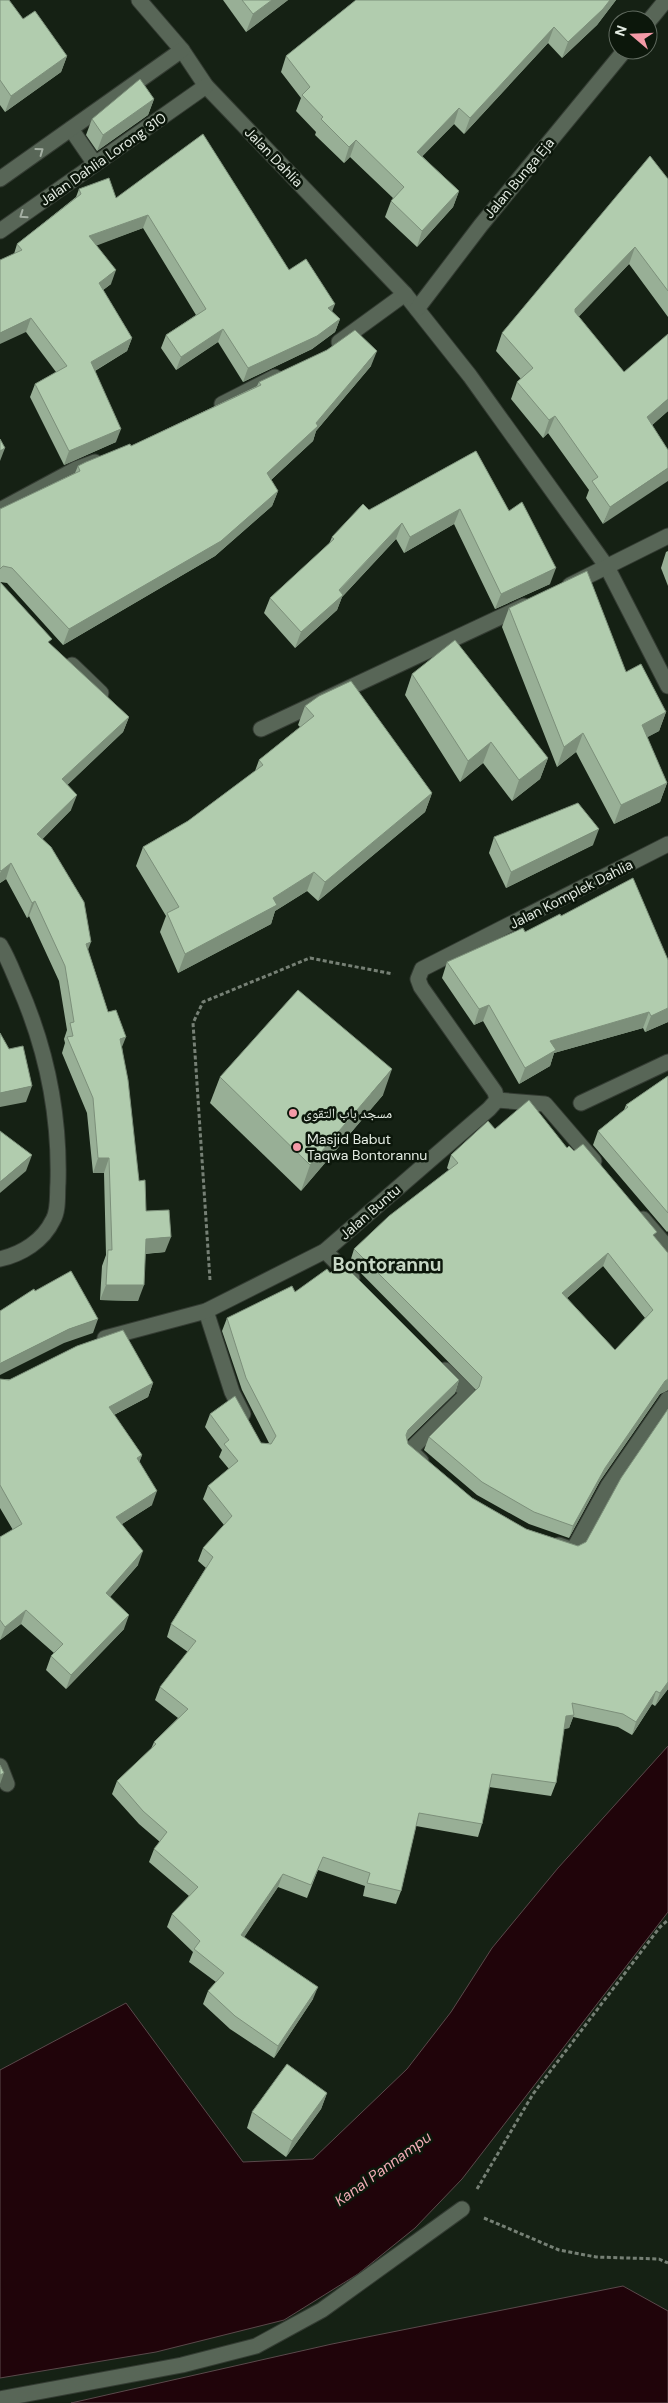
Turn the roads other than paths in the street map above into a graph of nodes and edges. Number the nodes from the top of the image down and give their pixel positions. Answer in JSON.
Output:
{"nodes":[{"id":1,"x":139,"y":0,"type":"edge"},
{"id":2,"x":666,"y":0,"type":"edge"},
{"id":3,"x":658,"y":10,"type":"edge"},
{"id":4,"x":182,"y":50,"type":"junction"},
{"id":5,"x":617,"y":60,"type":"edge"},
{"id":6,"x":206,"y":86,"type":"junction"},
{"id":7,"x":71,"y":129,"type":"junction"},
{"id":8,"x":95,"y":164,"type":"junction"},
{"id":9,"x":0,"y":179,"type":"edge"},
{"id":10,"x":0,"y":231,"type":"edge"},
{"id":11,"x":404,"y":294,"type":"junction"},
{"id":12,"x":416,"y":309,"type":"junction"},
{"id":13,"x":325,"y":351,"type":"edge"},
{"id":14,"x":291,"y":369,"type":"edge"},
{"id":15,"x":206,"y":413,"type":"edge"},
{"id":16,"x":110,"y":455,"type":"edge"},
{"id":17,"x":0,"y":510,"type":"edge"},
{"id":18,"x":668,"y":536,"type":"edge"},
{"id":19,"x":607,"y":568,"type":"junction"},
{"id":20,"x":554,"y":592,"type":"edge"},
{"id":21,"x":537,"y":600,"type":"edge"},
{"id":22,"x":62,"y":656,"type":"edge"},
{"id":23,"x":668,"y":686,"type":"edge"},
{"id":24,"x":101,"y":693,"type":"edge"},
{"id":25,"x":261,"y":729,"type":"dead end"},
{"id":26,"x":668,"y":844,"type":"edge"},
{"id":27,"x":0,"y":945,"type":"edge"},
{"id":28,"x":668,"y":1062,"type":"edge"},
{"id":29,"x":497,"y":1100,"type":"junction"},
{"id":30,"x":581,"y":1103,"type":"dead end"},
{"id":31,"x":603,"y":1172,"type":"edge"},
{"id":32,"x":636,"y":1210,"type":"edge"},
{"id":33,"x":668,"y":1248,"type":"edge"},
{"id":34,"x":325,"y":1251,"type":"junction"},
{"id":35,"x":0,"y":1259,"type":"edge"},
{"id":36,"x":366,"y":1292,"type":"edge"},
{"id":37,"x":206,"y":1311,"type":"junction"},
{"id":38,"x":90,"y":1344,"type":"edge"},
{"id":39,"x":434,"y":1359,"type":"edge"},
{"id":40,"x":668,"y":1399,"type":"edge"},
{"id":41,"x":248,"y":1424,"type":"edge"},
{"id":42,"x":431,"y":1471,"type":"edge"},
{"id":43,"x":549,"y":1542,"type":"edge"},
{"id":44,"x":0,"y":1766,"type":"edge"},
{"id":45,"x":7,"y":1784,"type":"dead end"},
{"id":46,"x":462,"y":2209,"type":"road end"},
{"id":47,"x":0,"y":2399,"type":"edge"}],
"edges":[{"from":1,"to":4,"type":"street","name":"Jalan Dahlia"},
{"from":2,"to":3,"type":"street"},
{"from":4,"to":6,"type":"street","name":"Jalan Dahlia"},
{"from":4,"to":7,"type":"street"},
{"from":5,"to":12,"type":"street","name":"Jalan Bunga Eja"},
{"from":6,"to":8,"type":"street","name":"Jalan Dahlia Lorong 310"},
{"from":6,"to":11,"type":"street","name":"Jalan Dahlia"},
{"from":7,"to":8,"type":"street"},
{"from":9,"to":7,"type":"street","one_way":true},
{"from":8,"to":10,"type":"street","name":"Jalan Dahlia Lorong 310","one_way":true},
{"from":11,"to":12,"type":"street","name":"Jalan Dahlia"},
{"from":11,"to":13,"type":"street"},
{"from":12,"to":19,"type":"street","name":"Jalan Dahlia"},
{"from":14,"to":15,"type":"street"},
{"from":16,"to":17,"type":"street"},
{"from":18,"to":19,"type":"street"},
{"from":19,"to":20,"type":"street"},
{"from":19,"to":23,"type":"street","name":"Jalan Dahlia"},
{"from":21,"to":25,"type":"street"},
{"from":22,"to":24,"type":"street"},
{"from":26,"to":29,"type":"street","name":"Jalan Komplek Dahlia"},
{"from":27,"to":35,"type":"street"},
{"from":28,"to":30,"type":"street"},
{"from":29,"to":31,"type":"street"},
{"from":29,"to":34,"type":"street","name":"Jalan Buntu"},
{"from":32,"to":33,"type":"street"},
{"from":34,"to":36,"type":"street"},
{"from":34,"to":37,"type":"street","name":"Jalan Buntu"},
{"from":37,"to":38,"type":"street","name":"Jalan Buntu"},
{"from":37,"to":41,"type":"street"},
{"from":39,"to":42,"type":"street"},
{"from":40,"to":43,"type":"street"},
{"from":44,"to":45,"type":"street"},
{"from":46,"to":47,"type":"street"}]}
